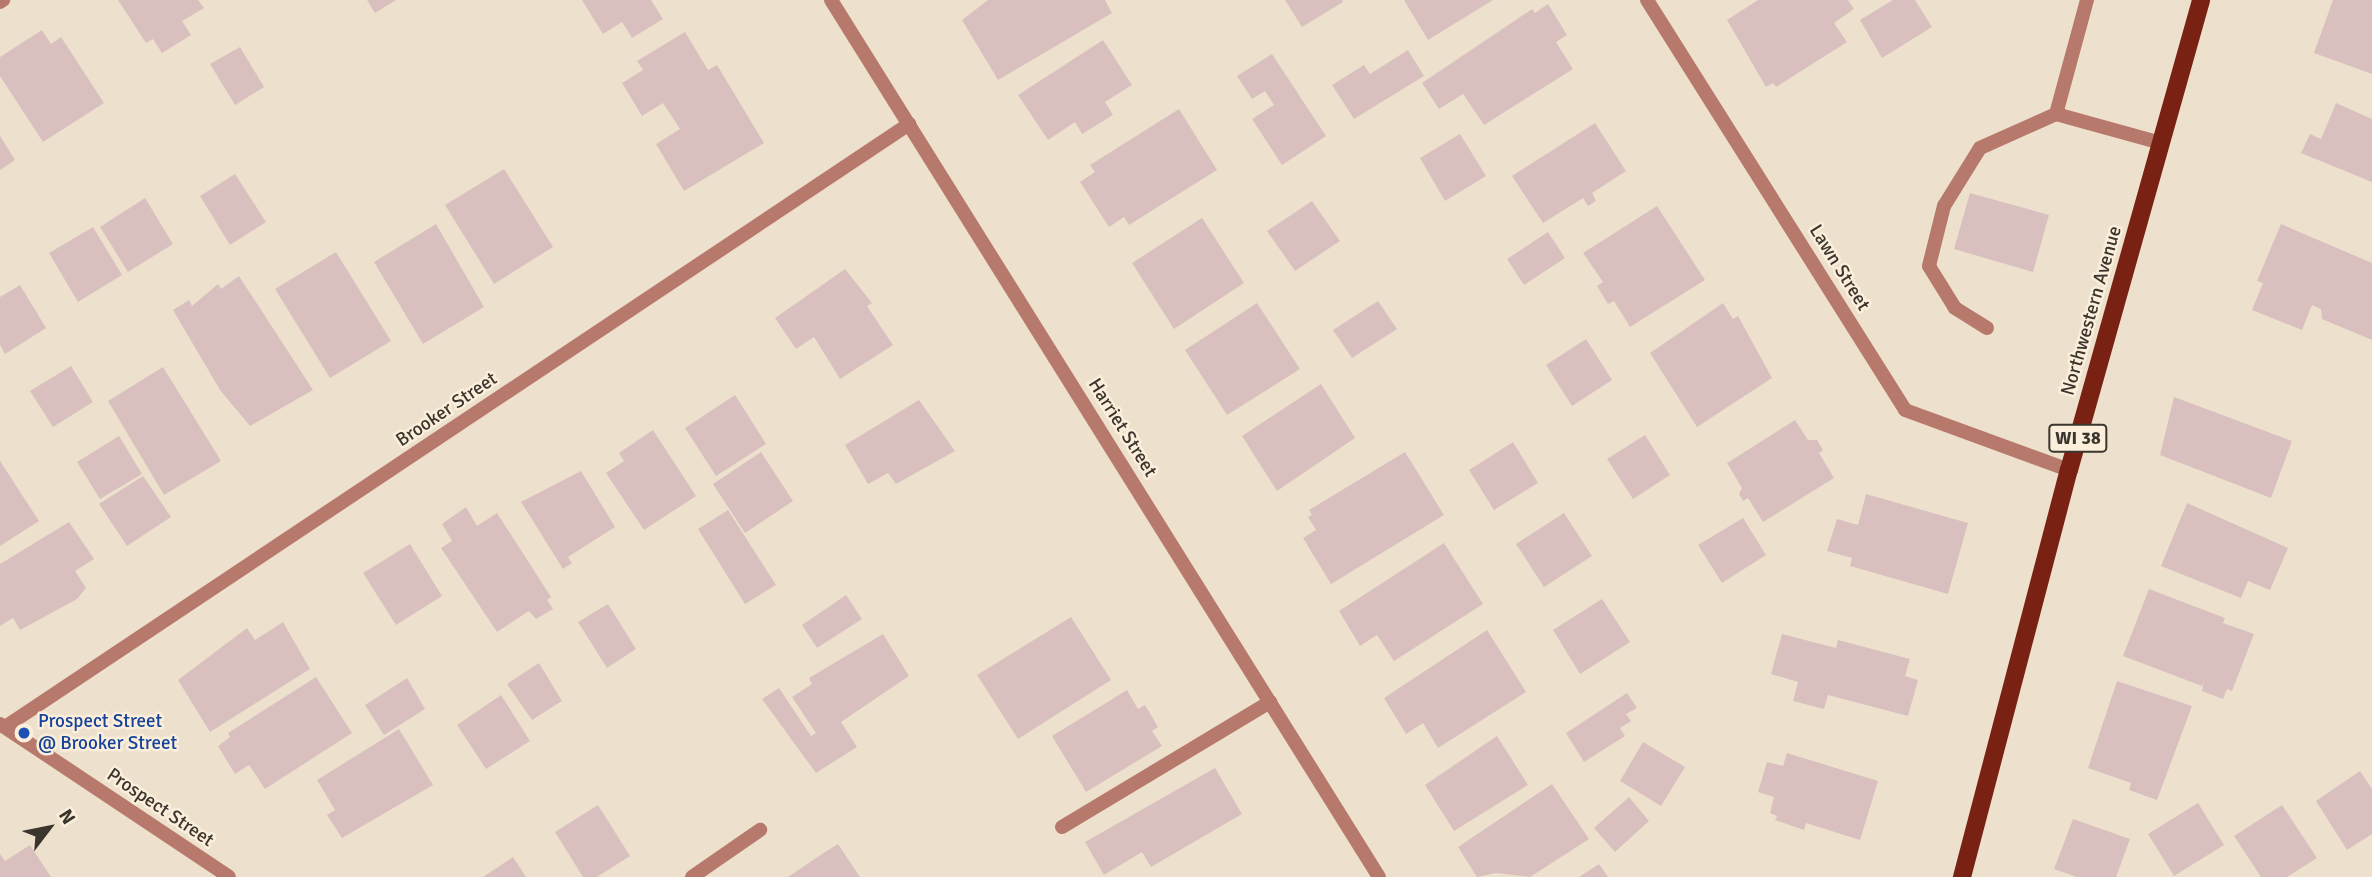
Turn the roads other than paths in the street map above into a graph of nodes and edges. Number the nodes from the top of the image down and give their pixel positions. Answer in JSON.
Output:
{"nodes":[{"id":1,"x":831,"y":0,"type":"edge"},
{"id":2,"x":1647,"y":0,"type":"edge"},
{"id":3,"x":2087,"y":0,"type":"edge"},
{"id":4,"x":2201,"y":0,"type":"edge"},
{"id":5,"x":2056,"y":114,"type":"junction"},
{"id":6,"x":909,"y":124,"type":"junction"},
{"id":7,"x":2161,"y":143,"type":"junction"},
{"id":8,"x":1987,"y":328,"type":"dead end"},
{"id":9,"x":2069,"y":470,"type":"junction"},
{"id":10,"x":1270,"y":702,"type":"junction"},
{"id":11,"x":3,"y":726,"type":"edge"},
{"id":12,"x":1062,"y":827,"type":"dead end"},
{"id":13,"x":760,"y":830,"type":"dead end"},
{"id":14,"x":229,"y":877,"type":"edge"},
{"id":15,"x":692,"y":877,"type":"edge"},
{"id":16,"x":1379,"y":877,"type":"edge"},
{"id":17,"x":1962,"y":877,"type":"edge"}],
"edges":[{"from":1,"to":6,"type":"street","name":"Harriet Street"},
{"from":2,"to":9,"type":"street","name":"Lawn Street"},
{"from":3,"to":5,"type":"street"},
{"from":4,"to":7,"type":"main road","name":"Northwestern Avenue","number":"WI 38"},
{"from":5,"to":7,"type":"street"},
{"from":5,"to":8,"type":"street"},
{"from":6,"to":10,"type":"street","name":"Harriet Street"},
{"from":6,"to":11,"type":"street","name":"Brooker Street"},
{"from":7,"to":9,"type":"main road","name":"Northwestern Avenue","number":"WI 38"},
{"from":9,"to":17,"type":"main road","name":"Northwestern Avenue","number":"WI 38"},
{"from":10,"to":12,"type":"street"},
{"from":10,"to":16,"type":"street","name":"Harriet Street"},
{"from":11,"to":14,"type":"street","name":"Prospect Street"},
{"from":13,"to":15,"type":"street"}]}
